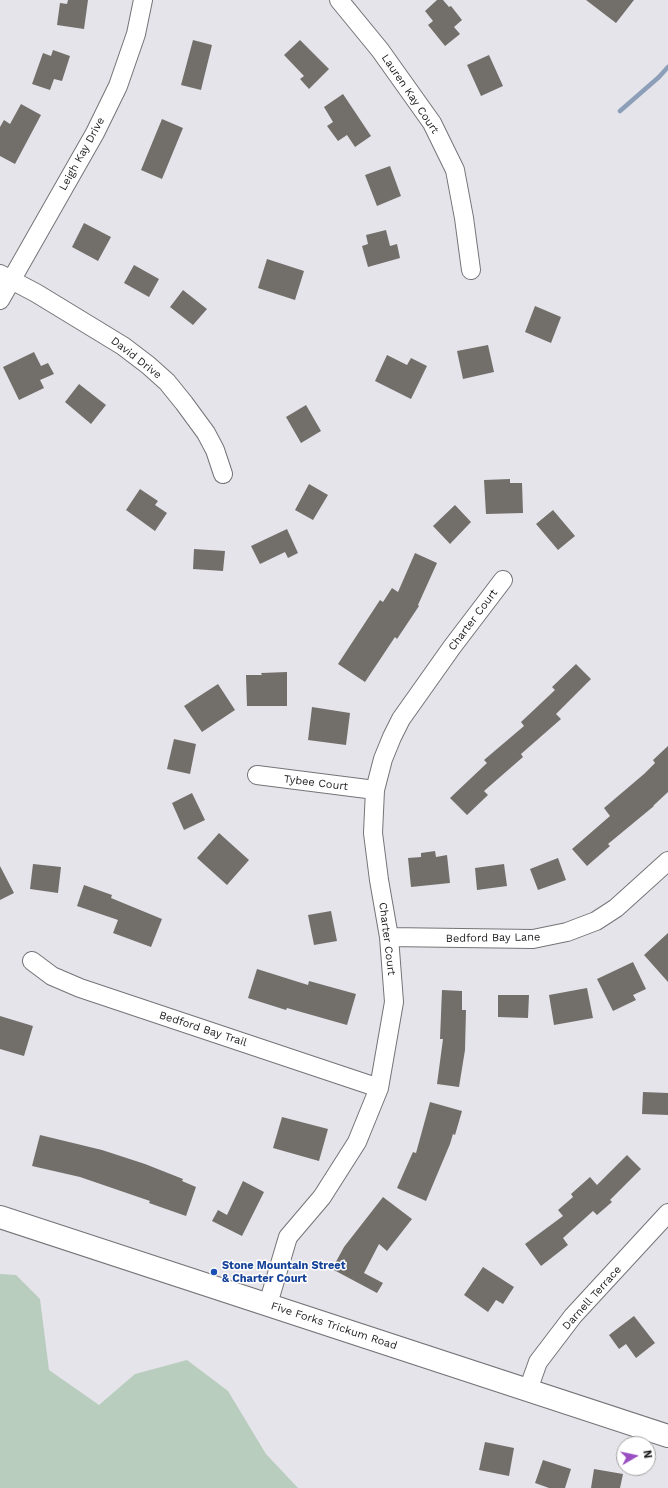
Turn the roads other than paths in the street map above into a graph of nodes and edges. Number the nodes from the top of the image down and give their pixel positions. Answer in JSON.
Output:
{"nodes":[{"id":1,"x":143,"y":0,"type":"edge"},
{"id":2,"x":339,"y":0,"type":"edge"},
{"id":3,"x":471,"y":270,"type":"dead end"},
{"id":4,"x":5,"y":277,"type":"edge"},
{"id":5,"x":0,"y":300,"type":"edge"},
{"id":6,"x":223,"y":474,"type":"dead end"},
{"id":7,"x":503,"y":580,"type":"dead end"},
{"id":8,"x":257,"y":775,"type":"dead end"},
{"id":9,"x":375,"y":790,"type":"junction"},
{"id":10,"x":668,"y":861,"type":"edge"},
{"id":11,"x":389,"y":937,"type":"junction"},
{"id":12,"x":32,"y":961,"type":"dead end"},
{"id":13,"x":379,"y":1088,"type":"junction"},
{"id":14,"x":668,"y":1214,"type":"edge"},
{"id":15,"x":0,"y":1217,"type":"edge"},
{"id":16,"x":268,"y":1304,"type":"junction"},
{"id":17,"x":528,"y":1390,"type":"junction"},
{"id":18,"x":668,"y":1436,"type":"edge"}],
"edges":[{"from":1,"to":4,"type":"street","name":"Leigh Kay Drive"},
{"from":2,"to":3,"type":"street","name":"Lauren Kay Court"},
{"from":4,"to":5,"type":"street","name":"Leigh Kay Drive"},
{"from":4,"to":6,"type":"street","name":"David Drive"},
{"from":7,"to":9,"type":"street","name":"Charter Court"},
{"from":8,"to":9,"type":"street","name":"Tybee Court"},
{"from":9,"to":11,"type":"street","name":"Charter Court"},
{"from":10,"to":11,"type":"street","name":"Bedford Bay Lane"},
{"from":11,"to":13,"type":"street","name":"Charter Court"},
{"from":12,"to":13,"type":"street","name":"Bedford Bay Trail"},
{"from":13,"to":16,"type":"street","name":"Charter Court"},
{"from":14,"to":17,"type":"street","name":"Darnell Terrace"},
{"from":15,"to":16,"type":"main road","name":"Five Forks Trickum Road"},
{"from":16,"to":17,"type":"main road","name":"Five Forks Trickum Road"},
{"from":17,"to":18,"type":"main road","name":"Five Forks Trickum Road"}]}
